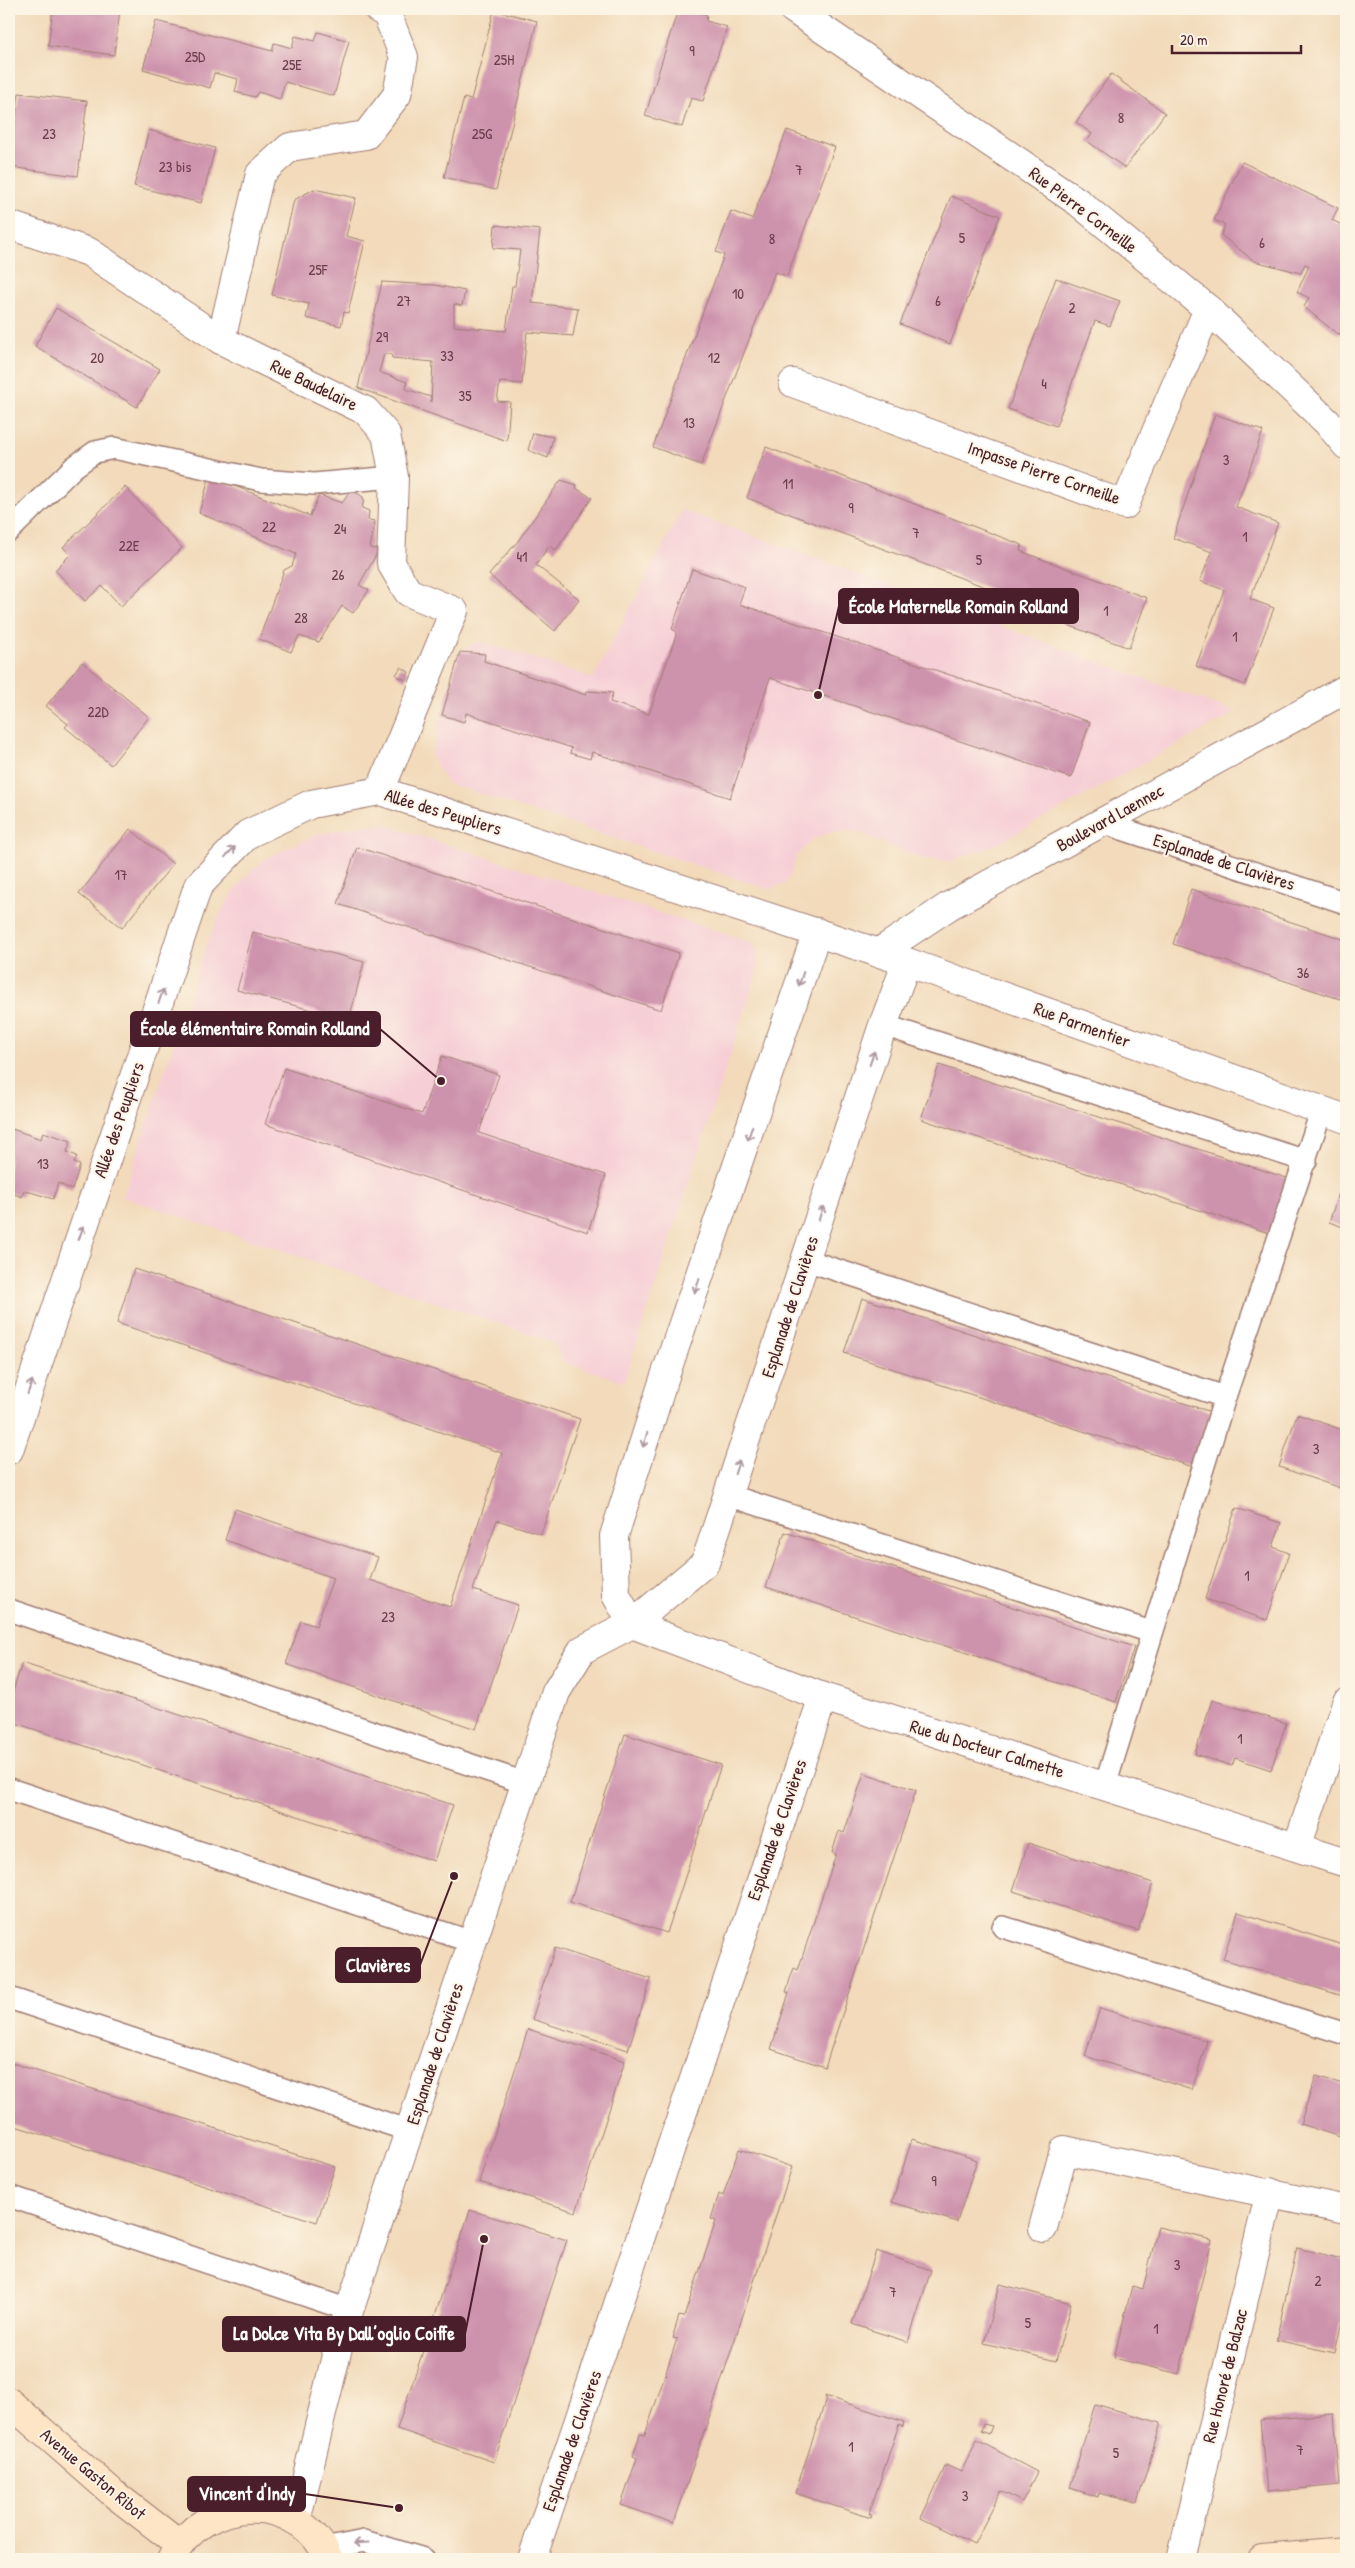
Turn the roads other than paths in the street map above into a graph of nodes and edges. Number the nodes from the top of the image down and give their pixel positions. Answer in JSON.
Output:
{"nodes":[{"id":1,"x":378,"y":9,"type":"edge"},
{"id":2,"x":792,"y":9,"type":"edge"},
{"id":3,"x":9,"y":225,"type":"edge"},
{"id":4,"x":1208,"y":309,"type":"junction"},
{"id":5,"x":221,"y":340,"type":"junction"},
{"id":6,"x":793,"y":383,"type":"dead end"},
{"id":7,"x":1346,"y":445,"type":"edge"},
{"id":8,"x":394,"y":477,"type":"junction"},
{"id":9,"x":9,"y":531,"type":"edge"},
{"id":10,"x":1346,"y":689,"type":"edge"},
{"id":11,"x":380,"y":790,"type":"junction"},
{"id":12,"x":1102,"y":822,"type":"junction"},
{"id":13,"x":1346,"y":903,"type":"edge"},
{"id":14,"x":817,"y":932,"type":"junction"},
{"id":15,"x":878,"y":953,"type":"junction"},
{"id":16,"x":908,"y":962,"type":"junction"},
{"id":17,"x":883,"y":1026,"type":"junction"},
{"id":18,"x":1334,"y":1116,"type":"edge"},
{"id":19,"x":1306,"y":1161,"type":"junction"},
{"id":20,"x":806,"y":1260,"type":"junction"},
{"id":21,"x":1225,"y":1396,"type":"junction"},
{"id":22,"x":9,"y":1450,"type":"edge"},
{"id":23,"x":728,"y":1495,"type":"junction"},
{"id":24,"x":9,"y":1610,"type":"edge"},
{"id":25,"x":632,"y":1624,"type":"junction"},
{"id":26,"x":1152,"y":1632,"type":"junction"},
{"id":27,"x":823,"y":1697,"type":"junction"},
{"id":28,"x":1346,"y":1703,"type":"edge"},
{"id":29,"x":525,"y":1783,"type":"junction"},
{"id":30,"x":1105,"y":1786,"type":"junction"},
{"id":31,"x":9,"y":1789,"type":"edge"},
{"id":32,"x":1297,"y":1847,"type":"junction"},
{"id":33,"x":1346,"y":1864,"type":"edge"},
{"id":34,"x":1004,"y":1927,"type":"dead end"},
{"id":35,"x":472,"y":1942,"type":"junction"},
{"id":36,"x":9,"y":1998,"type":"edge"},
{"id":37,"x":1346,"y":2034,"type":"edge"},
{"id":38,"x":410,"y":2131,"type":"junction"},
{"id":39,"x":1270,"y":2192,"type":"junction"},
{"id":40,"x":9,"y":2196,"type":"edge"},
{"id":41,"x":1346,"y":2210,"type":"edge"},
{"id":42,"x":1043,"y":2228,"type":"dead end"},
{"id":43,"x":349,"y":2310,"type":"junction"},
{"id":44,"x":9,"y":2402,"type":"edge"},
{"id":45,"x":296,"y":2521,"type":"junction"},
{"id":46,"x":175,"y":2552,"type":"edge"},
{"id":47,"x":1346,"y":2552,"type":"edge"},
{"id":48,"x":326,"y":2554,"type":"edge"},
{"id":49,"x":424,"y":2559,"type":"edge"},
{"id":50,"x":532,"y":2559,"type":"edge"},
{"id":51,"x":1181,"y":2559,"type":"edge"},
{"id":52,"x":1262,"y":2559,"type":"edge"}],
"edges":[{"from":1,"to":5,"type":"street"},
{"from":2,"to":4,"type":"street","name":"Rue Pierre Corneille"},
{"from":3,"to":5,"type":"street","name":"Rue Baudelaire"},
{"from":4,"to":6,"type":"street","name":"Impasse Pierre Corneille"},
{"from":4,"to":7,"type":"street","name":"Rue Pierre Corneille"},
{"from":5,"to":8,"type":"street","name":"Rue Baudelaire"},
{"from":8,"to":9,"type":"lane"},
{"from":8,"to":11,"type":"street","name":"Rue Baudelaire"},
{"from":10,"to":12,"type":"street","name":"Boulevard Laennec"},
{"from":11,"to":14,"type":"street","name":"Allée des Peupliers"},
{"from":22,"to":11,"type":"street","name":"Allée des Peupliers","one_way":true},
{"from":12,"to":13,"type":"lane","name":"Esplanade de Clavières"},
{"from":12,"to":15,"type":"street","name":"Boulevard Laennec"},
{"from":14,"to":15,"type":"street","name":"Rue Parmentier"},
{"from":14,"to":25,"type":"street","one_way":true},
{"from":15,"to":16,"type":"street","name":"Rue Parmentier"},
{"from":16,"to":17,"type":"street","name":"Esplanade de Clavières"},
{"from":16,"to":18,"type":"street","name":"Rue Parmentier"},
{"from":17,"to":19,"type":"lane"},
{"from":20,"to":17,"type":"street","name":"Esplanade de Clavières","one_way":true},
{"from":18,"to":19,"type":"lane"},
{"from":19,"to":21,"type":"lane"},
{"from":20,"to":21,"type":"lane"},
{"from":23,"to":20,"type":"street","name":"Esplanade de Clavières","one_way":true},
{"from":21,"to":26,"type":"lane"},
{"from":23,"to":25,"type":"street","name":"Esplanade de Clavières"},
{"from":23,"to":26,"type":"lane"},
{"from":24,"to":29,"type":"lane"},
{"from":25,"to":27,"type":"street","name":"Rue du Docteur Calmette"},
{"from":25,"to":29,"type":"street","name":"Esplanade de Clavières"},
{"from":26,"to":30,"type":"lane"},
{"from":27,"to":30,"type":"street","name":"Rue du Docteur Calmette"},
{"from":27,"to":50,"type":"street","name":"Esplanade de Clavières"},
{"from":28,"to":32,"type":"street"},
{"from":29,"to":35,"type":"street","name":"Esplanade de Clavières"},
{"from":30,"to":32,"type":"street","name":"Rue du Docteur Calmette"},
{"from":31,"to":35,"type":"lane"},
{"from":32,"to":33,"type":"street","name":"Rue du Docteur Calmette"},
{"from":34,"to":37,"type":"lane"},
{"from":35,"to":38,"type":"street","name":"Esplanade de Clavières"},
{"from":36,"to":38,"type":"lane"},
{"from":38,"to":43,"type":"street","name":"Esplanade de Clavières"},
{"from":39,"to":41,"type":"street"},
{"from":39,"to":42,"type":"street"},
{"from":39,"to":51,"type":"street","name":"Rue Honoré de Balzac"},
{"from":40,"to":43,"type":"lane"},
{"from":43,"to":45,"type":"street","name":"Esplanade de Clavières"},
{"from":44,"to":46,"type":"street","name":"Avenue Gaston Ribot"},
{"from":45,"to":46,"type":"street"},
{"from":45,"to":48,"type":"street"},
{"from":47,"to":52,"type":"street"},
{"from":49,"to":48,"type":"lane","one_way":true}]}
